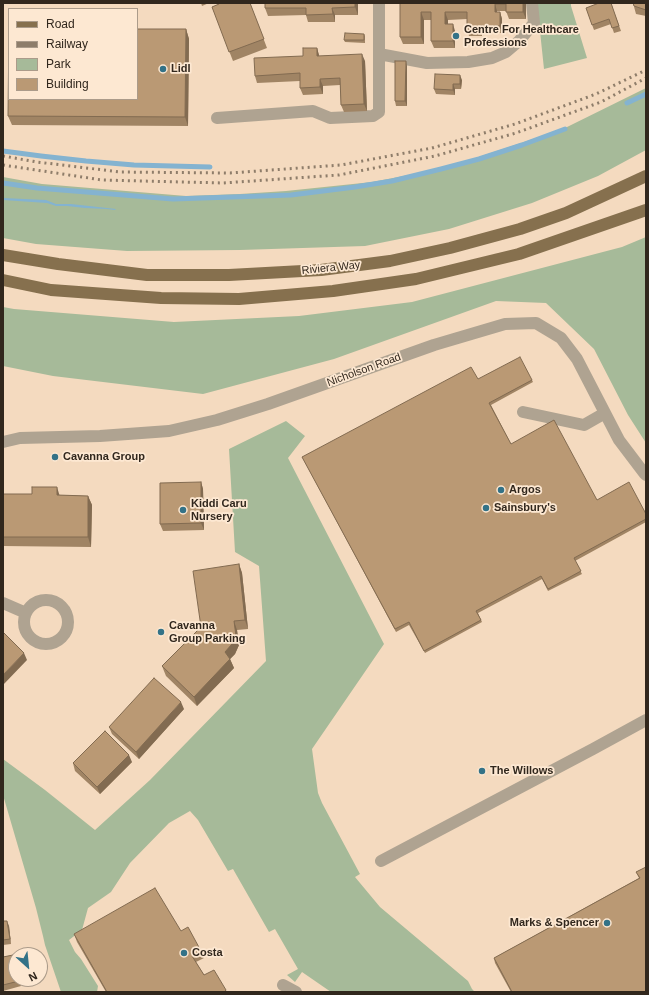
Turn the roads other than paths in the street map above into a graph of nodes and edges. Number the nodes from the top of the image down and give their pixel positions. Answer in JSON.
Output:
{"nodes":[{"id":1,"x":379,"y":3,"type":"edge"},
{"id":2,"x":532,"y":3,"type":"edge"},
{"id":3,"x":379,"y":54,"type":"junction"},
{"id":4,"x":217,"y":118,"type":"dead end"},
{"id":5,"x":646,"y":176,"type":"edge"},
{"id":6,"x":646,"y":210,"type":"edge"},
{"id":7,"x":3,"y":254,"type":"edge"},
{"id":8,"x":3,"y":280,"type":"edge"},
{"id":9,"x":523,"y":412,"type":"dead end"},
{"id":10,"x":605,"y":414,"type":"junction"},
{"id":11,"x":3,"y":442,"type":"edge"},
{"id":12,"x":646,"y":475,"type":"edge"},
{"id":13,"x":3,"y":603,"type":"edge"},
{"id":14,"x":26,"y":613,"type":"dead end"},
{"id":15,"x":646,"y":720,"type":"edge"},
{"id":16,"x":381,"y":861,"type":"dead end"},
{"id":17,"x":283,"y":985,"type":"dead end"},
{"id":18,"x":296,"y":992,"type":"edge"}],
"edges":[{"from":1,"to":3,"type":"lane"},
{"from":2,"to":3,"type":"lane"},
{"from":3,"to":4,"type":"lane"},
{"from":5,"to":7,"type":"main road","name":"Riviera Way"},
{"from":6,"to":8,"type":"main road","name":"Riviera Way"},
{"from":9,"to":10,"type":"lane"},
{"from":10,"to":11,"type":"lane","name":"Nicholson Road"},
{"from":10,"to":12,"type":"lane","name":"Nicholson Road"},
{"from":13,"to":14,"type":"lane"},
{"from":15,"to":16,"type":"lane"},
{"from":17,"to":18,"type":"lane"}]}
